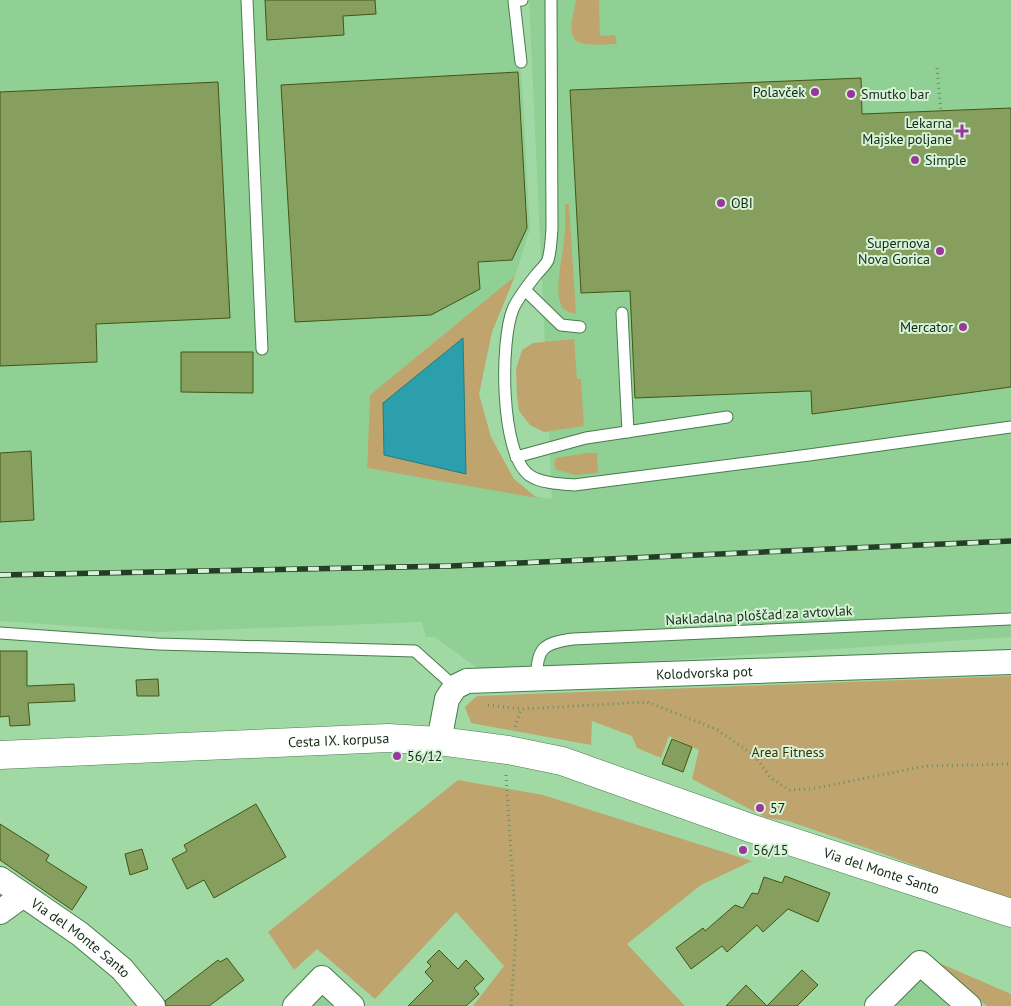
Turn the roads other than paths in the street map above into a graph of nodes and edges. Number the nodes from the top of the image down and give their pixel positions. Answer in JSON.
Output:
{"nodes":[{"id":1,"x":247,"y":0,"type":"edge"},
{"id":2,"x":522,"y":0,"type":"edge"},
{"id":3,"x":551,"y":0,"type":"edge"},
{"id":4,"x":521,"y":62,"type":"dead end"},
{"id":5,"x":525,"y":290,"type":"junction"},
{"id":6,"x":622,"y":313,"type":"dead end"},
{"id":7,"x":580,"y":327,"type":"dead end"},
{"id":8,"x":262,"y":350,"type":"dead end"},
{"id":9,"x":727,"y":417,"type":"dead end"},
{"id":10,"x":1011,"y":427,"type":"edge"},
{"id":11,"x":628,"y":432,"type":"junction"},
{"id":12,"x":516,"y":457,"type":"junction"},
{"id":13,"x":1010,"y":618,"type":"dead end"},
{"id":14,"x":0,"y":633,"type":"edge"},
{"id":15,"x":1011,"y":662,"type":"edge"},
{"id":16,"x":537,"y":678,"type":"junction"},
{"id":17,"x":455,"y":687,"type":"junction"},
{"id":18,"x":439,"y":741,"type":"junction"},
{"id":19,"x":0,"y":755,"type":"edge"},
{"id":20,"x":753,"y":829,"type":"joint"},
{"id":21,"x":0,"y":879,"type":"edge"},
{"id":22,"x":22,"y":896,"type":"junction"},
{"id":23,"x":0,"y":912,"type":"edge"},
{"id":24,"x":1011,"y":913,"type":"edge"},
{"id":25,"x":154,"y":1006,"type":"edge"},
{"id":26,"x":295,"y":1006,"type":"edge"},
{"id":27,"x":352,"y":1006,"type":"edge"},
{"id":28,"x":877,"y":1006,"type":"edge"},
{"id":29,"x":969,"y":1006,"type":"edge"}],
"edges":[{"from":1,"to":8,"type":"lane"},
{"from":2,"to":4,"type":"lane"},
{"from":3,"to":5,"type":"lane"},
{"from":5,"to":7,"type":"lane"},
{"from":5,"to":12,"type":"lane"},
{"from":6,"to":11,"type":"lane"},
{"from":9,"to":11,"type":"lane"},
{"from":10,"to":12,"type":"lane"},
{"from":11,"to":12,"type":"lane"},
{"from":13,"to":16,"type":"lane","name":"Nakladalna ploščad za avtovlak"},
{"from":14,"to":17,"type":"lane"},
{"from":15,"to":16,"type":"street","name":"Kolodvorska pot"},
{"from":16,"to":17,"type":"street","name":"Kolodvorska pot"},
{"from":17,"to":18,"type":"street"},
{"from":18,"to":19,"type":"main road","name":"Cesta IX. korpusa"},
{"from":18,"to":20,"type":"main road","name":"Cesta IX. korpusa"},
{"from":20,"to":24,"type":"main road","name":"Via del Monte Santo"},
{"from":21,"to":22,"type":"street","name":"Via del Monte Santo"},
{"from":22,"to":23,"type":"street"},
{"from":22,"to":25,"type":"street","name":"Via del Monte Santo"},
{"from":26,"to":27,"type":"street"},
{"from":28,"to":29,"type":"street"}]}
